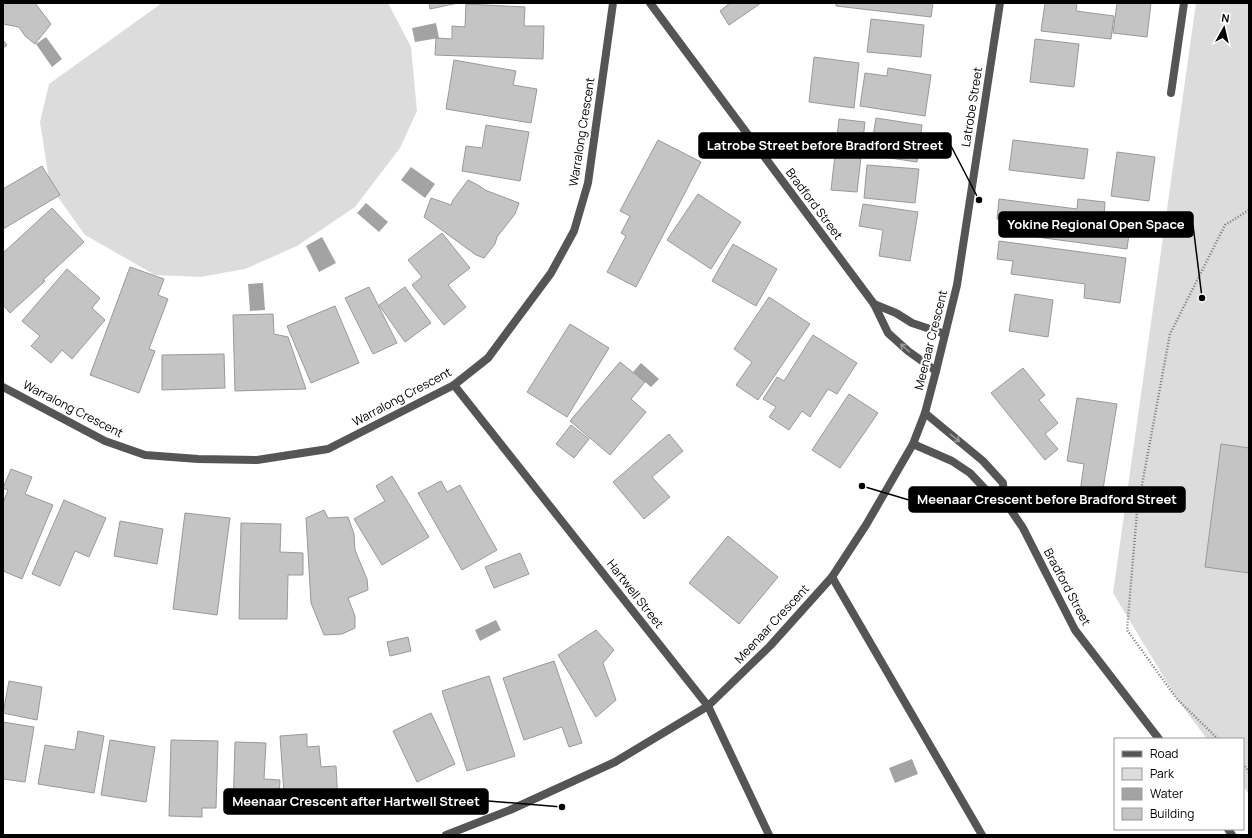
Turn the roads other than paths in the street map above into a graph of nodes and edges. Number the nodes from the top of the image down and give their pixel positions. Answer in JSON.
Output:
{"nodes":[{"id":1,"x":613,"y":3,"type":"edge"},
{"id":2,"x":650,"y":3,"type":"edge"},
{"id":3,"x":1000,"y":3,"type":"edge"},
{"id":4,"x":1184,"y":3,"type":"edge"},
{"id":5,"x":1171,"y":93,"type":"dead end"},
{"id":6,"x":957,"y":285,"type":"joint"},
{"id":7,"x":874,"y":304,"type":"junction"},
{"id":8,"x":945,"y":334,"type":"junction"},
{"id":9,"x":936,"y":371,"type":"junction"},
{"id":10,"x":454,"y":385,"type":"junction"},
{"id":11,"x":3,"y":387,"type":"edge"},
{"id":12,"x":925,"y":413,"type":"junction"},
{"id":13,"x":913,"y":444,"type":"junction"},
{"id":14,"x":1004,"y":500,"type":"junction"},
{"id":15,"x":832,"y":577,"type":"junction"},
{"id":16,"x":708,"y":706,"type":"junction"},
{"id":17,"x":1158,"y":738,"type":"edge"},
{"id":18,"x":446,"y":835,"type":"edge"},
{"id":19,"x":768,"y":835,"type":"edge"},
{"id":20,"x":982,"y":835,"type":"edge"}],
"edges":[{"from":1,"to":10,"type":"street","name":"Warralong Crescent"},
{"from":2,"to":7,"type":"street","name":"Bradford Street"},
{"from":3,"to":6,"type":"street","name":"Latrobe Street"},
{"from":4,"to":5,"type":"street"},
{"from":6,"to":8,"type":"street","name":"Meenaar Crescent"},
{"from":7,"to":8,"type":"street"},
{"from":9,"to":7,"type":"street","name":"Bradford Street","one_way":true},
{"from":8,"to":9,"type":"street","name":"Meenaar Crescent"},
{"from":9,"to":12,"type":"street","name":"Meenaar Crescent"},
{"from":10,"to":11,"type":"street","name":"Warralong Crescent"},
{"from":10,"to":16,"type":"street","name":"Hartwell Street"},
{"from":12,"to":13,"type":"street","name":"Meenaar Crescent"},
{"from":12,"to":14,"type":"street","name":"Bradford Street","one_way":true},
{"from":13,"to":14,"type":"street","name":"Bradford Street"},
{"from":13,"to":15,"type":"street","name":"Meenaar Crescent"},
{"from":14,"to":17,"type":"street","name":"Bradford Street"},
{"from":15,"to":16,"type":"street","name":"Meenaar Crescent"},
{"from":15,"to":20,"type":"street"},
{"from":16,"to":18,"type":"street","name":"Meenaar Crescent"},
{"from":16,"to":19,"type":"street","name":"Hartwell Street"}]}
